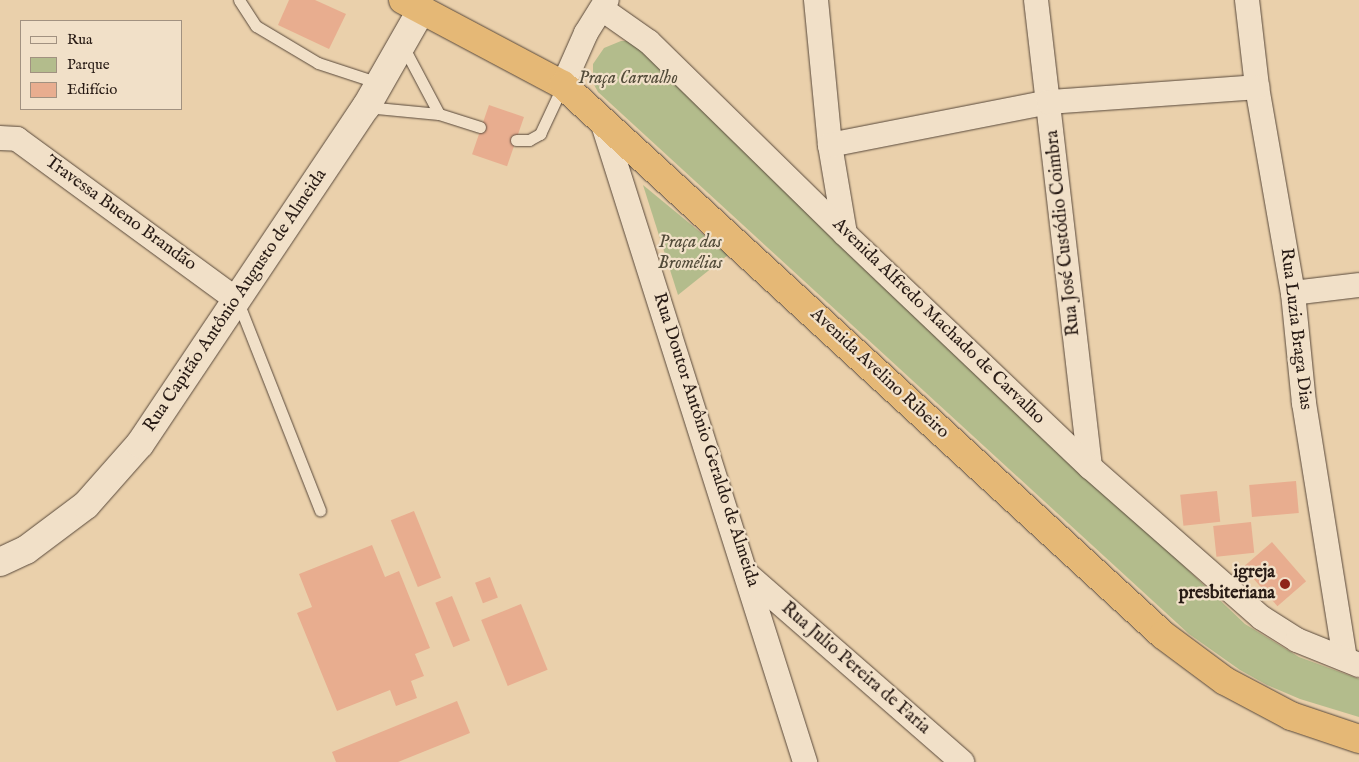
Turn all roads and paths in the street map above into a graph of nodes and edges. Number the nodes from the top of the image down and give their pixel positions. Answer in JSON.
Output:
{"nodes":[{"id":1,"x":239,"y":0,"type":"edge"},
{"id":2,"x":816,"y":0,"type":"edge"},
{"id":3,"x":1036,"y":0,"type":"edge"},
{"id":4,"x":1247,"y":0,"type":"edge"},
{"id":5,"x":418,"y":3,"type":"edge"},
{"id":6,"x":605,"y":4,"type":"edge"},
{"id":7,"x":402,"y":44,"type":"junction"},
{"id":8,"x":380,"y":83,"type":"junction"},
{"id":9,"x":563,"y":85,"type":"junction"},
{"id":10,"x":1257,"y":88,"type":"junction"},
{"id":11,"x":1049,"y":102,"type":"junction"},
{"id":12,"x":366,"y":107,"type":"junction"},
{"id":13,"x":439,"y":114,"type":"junction"},
{"id":14,"x":601,"y":118,"type":"junction"},
{"id":15,"x":480,"y":128,"type":"dead end"},
{"id":16,"x":0,"y":138,"type":"edge"},
{"id":17,"x":516,"y":140,"type":"dead end"},
{"id":18,"x":830,"y":145,"type":"junction"},
{"id":19,"x":845,"y":234,"type":"junction"},
{"id":20,"x":1359,"y":285,"type":"edge"},
{"id":21,"x":1294,"y":293,"type":"junction"},
{"id":22,"x":237,"y":300,"type":"junction"},
{"id":23,"x":1090,"y":467,"type":"junction"},
{"id":24,"x":320,"y":510,"type":"dead end"},
{"id":25,"x":0,"y":562,"type":"edge"},
{"id":26,"x":749,"y":576,"type":"junction"},
{"id":27,"x":1352,"y":662,"type":"edge"},
{"id":28,"x":1359,"y":740,"type":"edge"},
{"id":29,"x":805,"y":762,"type":"edge"},
{"id":30,"x":962,"y":762,"type":"edge"}],
"edges":[{"from":1,"to":8,"type":"lane"},
{"from":2,"to":18,"type":"street"},
{"from":3,"to":11,"type":"street","name":"Rua José Custódio Coimbra"},
{"from":4,"to":10,"type":"street","name":"Rua Luzia Braga Dias"},
{"from":5,"to":7,"type":"street","name":"Rua Capitão Antônio Augusto de Almeida"},
{"from":5,"to":9,"type":"highway","name":"Avenida Avelino Ribeiro"},
{"from":6,"to":9,"type":"street","name":"Avenida Alfredo Machado de Carvalho"},
{"from":6,"to":19,"type":"street","name":"Avenida Alfredo Machado de Carvalho"},
{"from":7,"to":8,"type":"street","name":"Rua Capitão Antônio Augusto de Almeida"},
{"from":7,"to":13,"type":"lane"},
{"from":8,"to":12,"type":"street","name":"Rua Capitão Antônio Augusto de Almeida"},
{"from":9,"to":14,"type":"highway","name":"Avenida Avelino Ribeiro"},
{"from":9,"to":17,"type":"lane"},
{"from":10,"to":11,"type":"street"},
{"from":10,"to":21,"type":"street","name":"Rua Luzia Braga Dias"},
{"from":11,"to":18,"type":"street"},
{"from":11,"to":23,"type":"street","name":"Rua José Custódio Coimbra"},
{"from":12,"to":13,"type":"lane"},
{"from":12,"to":22,"type":"street","name":"Rua Capitão Antônio Augusto de Almeida"},
{"from":13,"to":15,"type":"lane"},
{"from":14,"to":26,"type":"street","name":"Rua Doutor Antônio Geraldo de Almeida"},
{"from":14,"to":28,"type":"highway","name":"Avenida Avelino Ribeiro"},
{"from":16,"to":22,"type":"street","name":"Travessa Bueno Brandão"},
{"from":18,"to":19,"type":"street"},
{"from":19,"to":23,"type":"street","name":"Avenida Alfredo Machado de Carvalho"},
{"from":20,"to":21,"type":"street"},
{"from":21,"to":27,"type":"street","name":"Rua Luzia Braga Dias"},
{"from":22,"to":24,"type":"lane"},
{"from":22,"to":25,"type":"street","name":"Rua Capitão Antônio Augusto de Almeida"},
{"from":23,"to":27,"type":"street","name":"Avenida Alfredo Machado de Carvalho"},
{"from":26,"to":29,"type":"street","name":"Rua Doutor Antônio Geraldo de Almeida"},
{"from":26,"to":30,"type":"street","name":"Rua Julio Pereira de Faria"}]}
